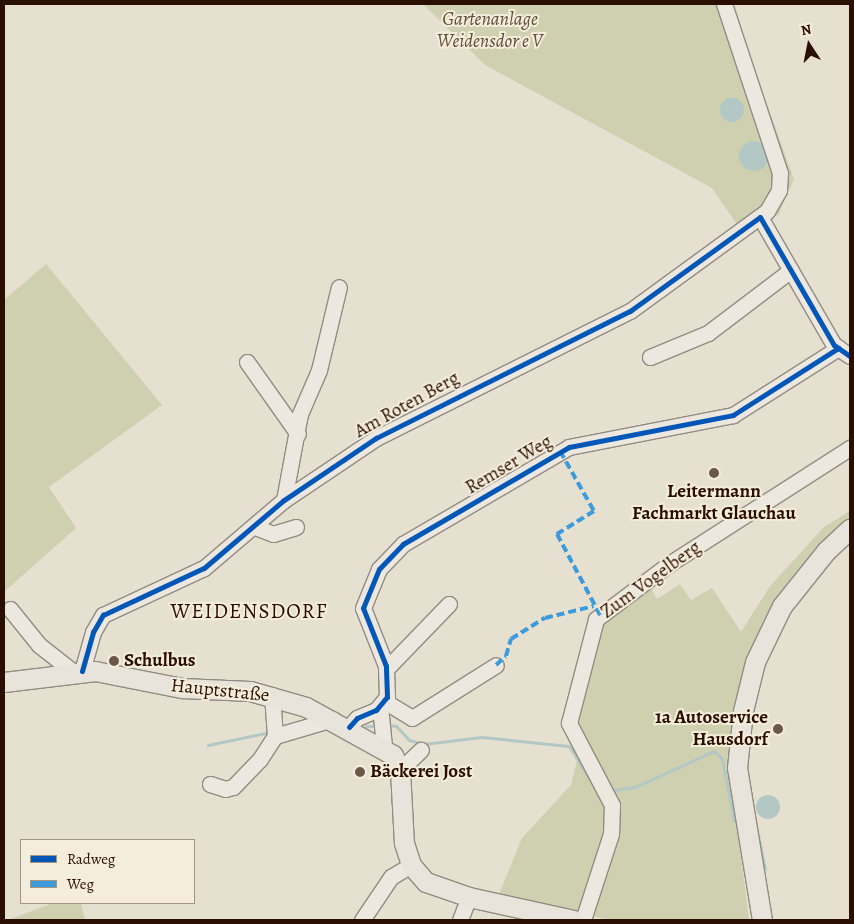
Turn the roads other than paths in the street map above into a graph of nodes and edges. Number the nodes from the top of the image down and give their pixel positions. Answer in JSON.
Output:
{"nodes":[{"id":1,"x":724,"y":4,"type":"edge"},
{"id":2,"x":760,"y":217,"type":"junction"},
{"id":3,"x":791,"y":270,"type":"junction"},
{"id":4,"x":339,"y":288,"type":"dead end"},
{"id":5,"x":844,"y":352,"type":"edge"},
{"id":6,"x":650,"y":357,"type":"dead end"},
{"id":7,"x":247,"y":362,"type":"dead end"},
{"id":8,"x":298,"y":434,"type":"junction"},
{"id":9,"x":850,"y":448,"type":"edge"},
{"id":10,"x":284,"y":500,"type":"junction"},
{"id":11,"x":255,"y":527,"type":"junction"},
{"id":12,"x":296,"y":527,"type":"dead end"},
{"id":13,"x":850,"y":529,"type":"edge"},
{"id":14,"x":449,"y":604,"type":"dead end"},
{"id":15,"x":10,"y":609,"type":"dead end"},
{"id":16,"x":496,"y":665,"type":"dead end"},
{"id":17,"x":387,"y":668,"type":"junction"},
{"id":18,"x":77,"y":671,"type":"junction"},
{"id":19,"x":4,"y":682,"type":"edge"},
{"id":20,"x":272,"y":695,"type":"junction"},
{"id":21,"x":382,"y":704,"type":"junction"},
{"id":22,"x":340,"y":723,"type":"junction"},
{"id":23,"x":275,"y":736,"type":"junction"},
{"id":24,"x":384,"y":746,"type":"junction"},
{"id":25,"x":421,"y":750,"type":"dead end"},
{"id":26,"x":400,"y":770,"type":"junction"},
{"id":27,"x":210,"y":784,"type":"dead end"},
{"id":28,"x":411,"y":865,"type":"junction"},
{"id":29,"x":469,"y":897,"type":"junction"},
{"id":30,"x":362,"y":920,"type":"edge"},
{"id":31,"x":460,"y":920,"type":"edge"},
{"id":32,"x":574,"y":920,"type":"edge"},
{"id":33,"x":584,"y":920,"type":"edge"},
{"id":34,"x":762,"y":920,"type":"edge"}],
"edges":[{"from":1,"to":2,"type":"street","name":"Am Roten Berg"},
{"from":2,"to":3,"type":"street","name":"Remser Weg"},
{"from":2,"to":10,"type":"street","name":"Am Roten Berg"},
{"from":3,"to":5,"type":"street","name":"Remser Weg"},
{"from":3,"to":6,"type":"street"},
{"from":4,"to":8,"type":"street"},
{"from":5,"to":17,"type":"street","name":"Remser Weg"},
{"from":7,"to":8,"type":"street"},
{"from":8,"to":10,"type":"street"},
{"from":9,"to":33,"type":"street","name":"Zum Vogelberg"},
{"from":10,"to":11,"type":"street","name":"Am Roten Berg"},
{"from":11,"to":12,"type":"street"},
{"from":11,"to":18,"type":"street","name":"Am Roten Berg"},
{"from":13,"to":34,"type":"main road"},
{"from":14,"to":17,"type":"street"},
{"from":15,"to":18,"type":"street"},
{"from":16,"to":21,"type":"street"},
{"from":17,"to":21,"type":"street","name":"Remser Weg"},
{"from":18,"to":19,"type":"main road","name":"Hauptstraße"},
{"from":18,"to":20,"type":"main road","name":"Hauptstraße"},
{"from":20,"to":22,"type":"main road","name":"Hauptstraße"},
{"from":20,"to":23,"type":"street"},
{"from":21,"to":22,"type":"street"},
{"from":21,"to":24,"type":"street","name":"Remser Weg"},
{"from":22,"to":23,"type":"street"},
{"from":22,"to":24,"type":"main road","name":"Hauptstraße"},
{"from":23,"to":27,"type":"street"},
{"from":24,"to":26,"type":"main road","name":"Hauptstraße"},
{"from":25,"to":26,"type":"street"},
{"from":26,"to":28,"type":"main road"},
{"from":28,"to":29,"type":"main road"},
{"from":28,"to":30,"type":"street"},
{"from":29,"to":31,"type":"street"},
{"from":29,"to":32,"type":"main road"}]}
